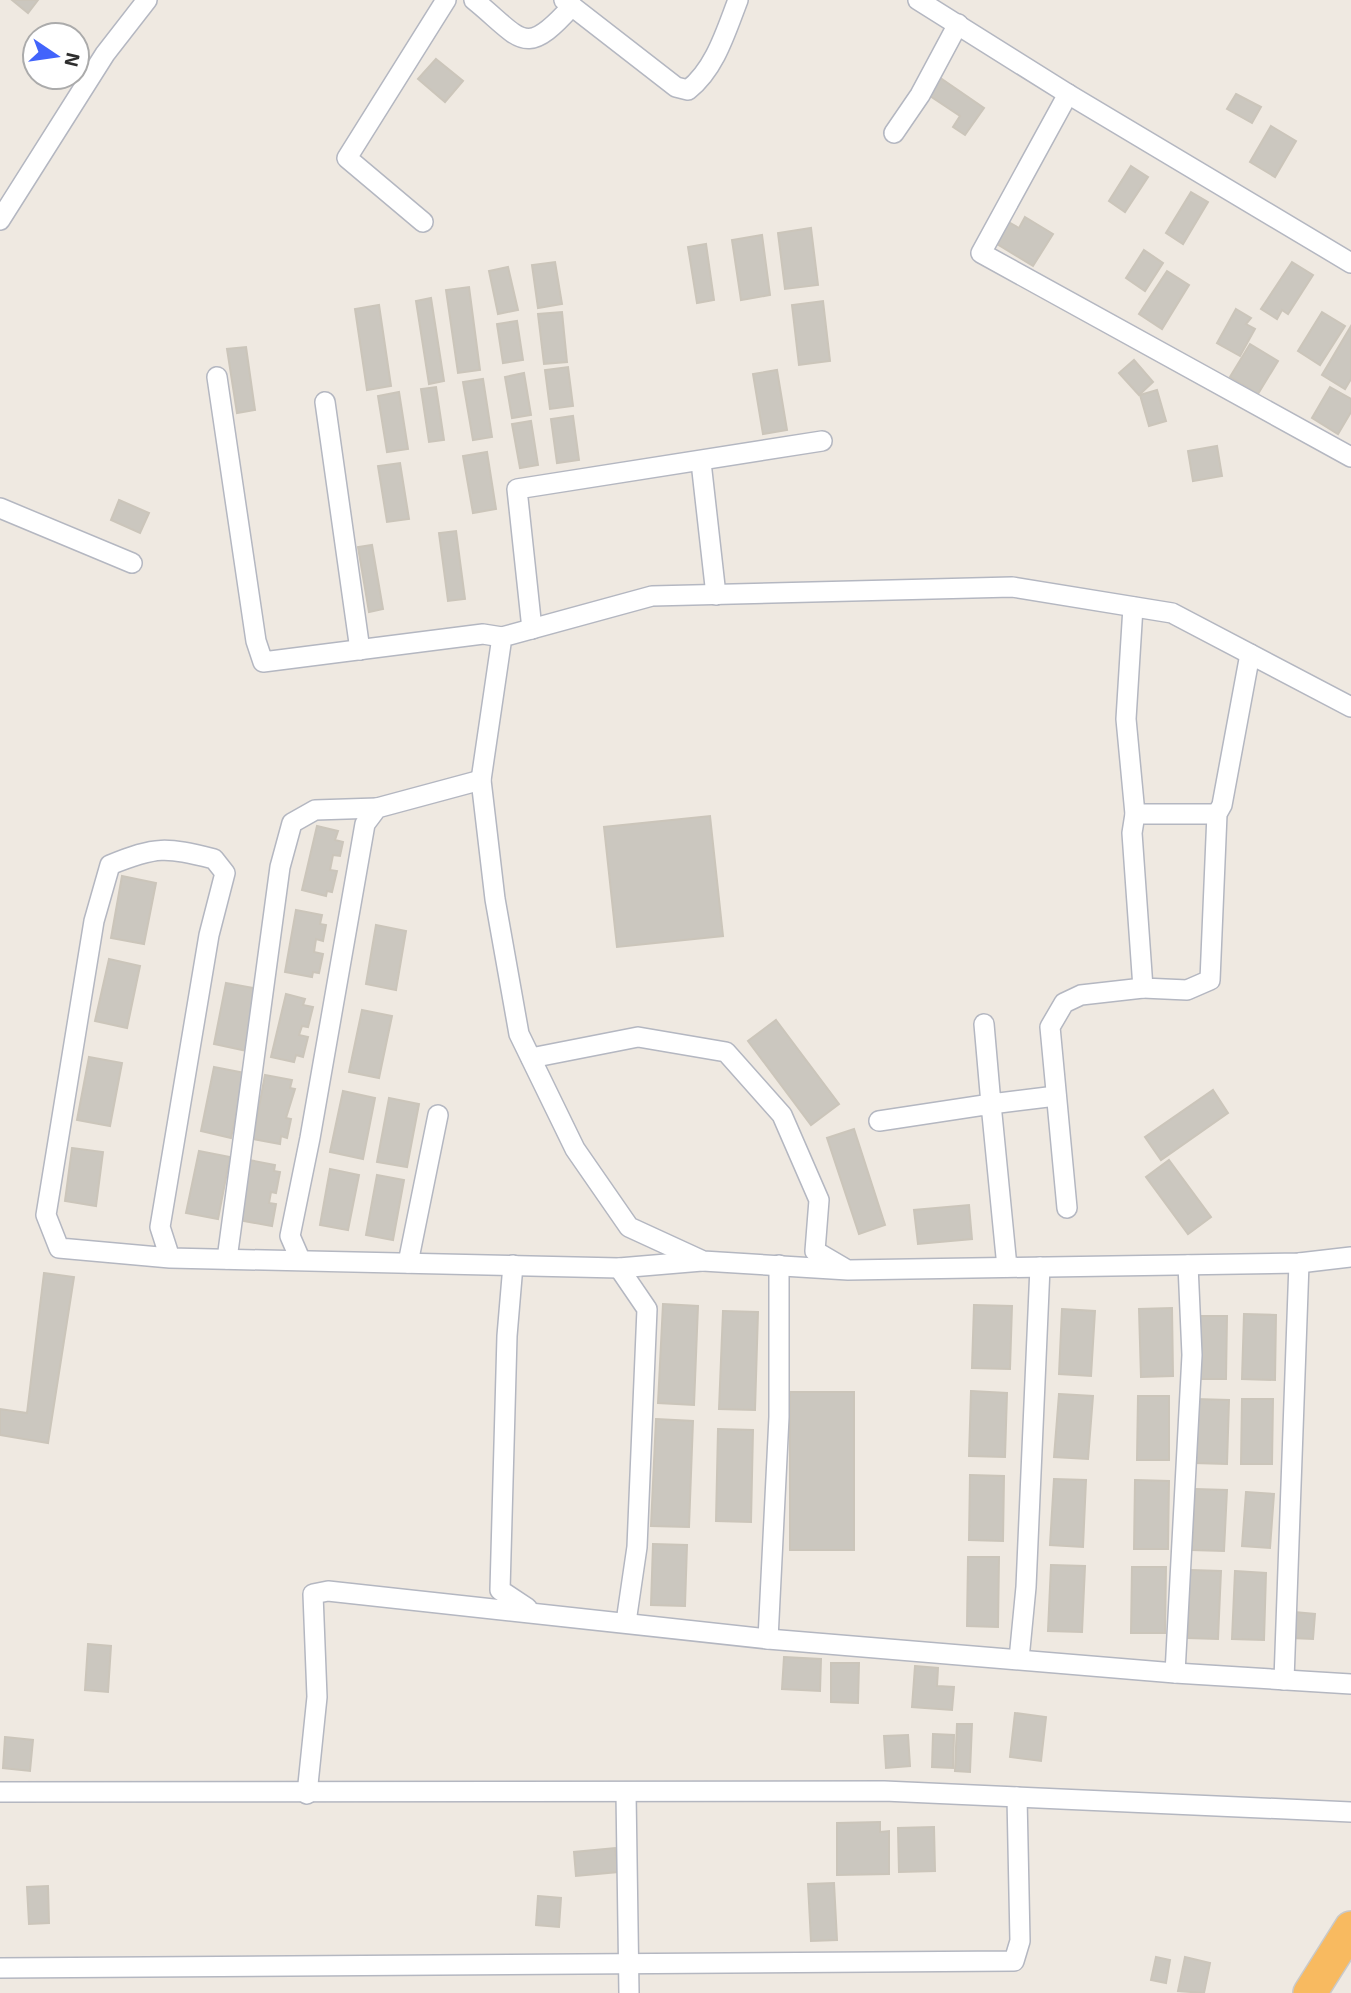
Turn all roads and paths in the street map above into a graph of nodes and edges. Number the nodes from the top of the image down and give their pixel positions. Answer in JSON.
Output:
{"nodes":[{"id":1,"x":147,"y":0,"type":"edge"},
{"id":2,"x":446,"y":0,"type":"edge"},
{"id":3,"x":474,"y":0,"type":"edge"},
{"id":4,"x":738,"y":0,"type":"edge"},
{"id":5,"x":918,"y":0,"type":"edge"},
{"id":6,"x":568,"y":3,"type":"edge"},
{"id":7,"x":958,"y":24,"type":"junction"},
{"id":8,"x":1068,"y":94,"type":"junction"},
{"id":9,"x":894,"y":133,"type":"dead end"},
{"id":10,"x":0,"y":219,"type":"edge"},
{"id":11,"x":423,"y":222,"type":"dead end"},
{"id":12,"x":1351,"y":263,"type":"edge"},
{"id":13,"x":217,"y":377,"type":"dead end"},
{"id":14,"x":325,"y":402,"type":"dead end"},
{"id":15,"x":822,"y":441,"type":"dead end"},
{"id":16,"x":1351,"y":457,"type":"edge"},
{"id":17,"x":701,"y":461,"type":"junction"},
{"id":18,"x":0,"y":508,"type":"edge"},
{"id":19,"x":132,"y":563,"type":"dead end"},
{"id":20,"x":716,"y":595,"type":"junction"},
{"id":21,"x":1133,"y":607,"type":"junction"},
{"id":22,"x":532,"y":629,"type":"junction"},
{"id":23,"x":502,"y":637,"type":"junction"},
{"id":24,"x":360,"y":650,"type":"junction"},
{"id":25,"x":1250,"y":654,"type":"junction"},
{"id":26,"x":1351,"y":707,"type":"edge"},
{"id":27,"x":481,"y":780,"type":"junction"},
{"id":28,"x":377,"y":808,"type":"junction"},
{"id":29,"x":1135,"y":814,"type":"junction"},
{"id":30,"x":1217,"y":814,"type":"junction"},
{"id":31,"x":1143,"y":988,"type":"junction"},
{"id":32,"x":984,"y":1024,"type":"dead end"},
{"id":33,"x":531,"y":1058,"type":"junction"},
{"id":34,"x":1056,"y":1096,"type":"junction"},
{"id":35,"x":991,"y":1104,"type":"junction"},
{"id":36,"x":438,"y":1115,"type":"dead end"},
{"id":37,"x":879,"y":1121,"type":"dead end"},
{"id":38,"x":1067,"y":1208,"type":"dead end"},
{"id":39,"x":1351,"y":1257,"type":"edge"},
{"id":40,"x":170,"y":1258,"type":"junction"},
{"id":41,"x":227,"y":1259,"type":"junction"},
{"id":42,"x":300,"y":1259,"type":"junction"},
{"id":43,"x":703,"y":1261,"type":"junction"},
{"id":44,"x":408,"y":1262,"type":"junction"},
{"id":45,"x":1298,"y":1263,"type":"junction"},
{"id":46,"x":513,"y":1265,"type":"junction"},
{"id":47,"x":779,"y":1265,"type":"junction"},
{"id":48,"x":1188,"y":1265,"type":"junction"},
{"id":49,"x":1007,"y":1267,"type":"junction"},
{"id":50,"x":1040,"y":1267,"type":"junction"},
{"id":51,"x":619,"y":1268,"type":"junction"},
{"id":52,"x":848,"y":1270,"type":"junction"},
{"id":53,"x":531,"y":1611,"type":"junction"},
{"id":54,"x":626,"y":1622,"type":"junction"},
{"id":55,"x":768,"y":1639,"type":"junction"},
{"id":56,"x":1019,"y":1659,"type":"junction"},
{"id":57,"x":1175,"y":1673,"type":"junction"},
{"id":58,"x":1284,"y":1680,"type":"junction"},
{"id":59,"x":1351,"y":1684,"type":"edge"},
{"id":60,"x":0,"y":1792,"type":"edge"},
{"id":61,"x":626,"y":1793,"type":"junction"},
{"id":62,"x":307,"y":1794,"type":"junction"},
{"id":63,"x":1017,"y":1797,"type":"junction"},
{"id":64,"x":1351,"y":1812,"type":"edge"},
{"id":65,"x":1351,"y":1928,"type":"edge"},
{"id":66,"x":630,"y":1964,"type":"junction"},
{"id":67,"x":0,"y":1968,"type":"edge"},
{"id":68,"x":629,"y":1993,"type":"edge"},
{"id":69,"x":1310,"y":1993,"type":"edge"}],
"edges":[{"from":1,"to":10,"type":"street"},
{"from":2,"to":11,"type":"street"},
{"from":3,"to":6,"type":"street"},
{"from":4,"to":6,"type":"street"},
{"from":5,"to":7,"type":"street"},
{"from":7,"to":8,"type":"street"},
{"from":7,"to":9,"type":"street"},
{"from":8,"to":12,"type":"street"},
{"from":8,"to":16,"type":"street"},
{"from":13,"to":24,"type":"street"},
{"from":14,"to":24,"type":"street"},
{"from":15,"to":17,"type":"street"},
{"from":17,"to":20,"type":"street"},
{"from":17,"to":22,"type":"street"},
{"from":18,"to":19,"type":"street"},
{"from":20,"to":21,"type":"street"},
{"from":20,"to":22,"type":"street"},
{"from":21,"to":25,"type":"street"},
{"from":21,"to":29,"type":"street"},
{"from":22,"to":23,"type":"street"},
{"from":23,"to":24,"type":"street"},
{"from":23,"to":27,"type":"street"},
{"from":25,"to":26,"type":"street"},
{"from":25,"to":30,"type":"street"},
{"from":27,"to":28,"type":"street"},
{"from":27,"to":33,"type":"street"},
{"from":28,"to":41,"type":"street"},
{"from":28,"to":42,"type":"street"},
{"from":29,"to":30,"type":"street"},
{"from":29,"to":31,"type":"street"},
{"from":30,"to":31,"type":"street"},
{"from":31,"to":34,"type":"street"},
{"from":32,"to":35,"type":"street"},
{"from":33,"to":43,"type":"street"},
{"from":33,"to":52,"type":"street"},
{"from":34,"to":35,"type":"street"},
{"from":34,"to":38,"type":"street"},
{"from":35,"to":37,"type":"street"},
{"from":35,"to":49,"type":"street"},
{"from":36,"to":44,"type":"street"},
{"from":39,"to":45,"type":"street"},
{"from":40,"to":40,"type":"street"},
{"from":40,"to":41,"type":"street"},
{"from":41,"to":42,"type":"street"},
{"from":42,"to":44,"type":"street"},
{"from":43,"to":47,"type":"street"},
{"from":43,"to":51,"type":"street"},
{"from":44,"to":46,"type":"street"},
{"from":45,"to":48,"type":"street"},
{"from":45,"to":58,"type":"street"},
{"from":46,"to":51,"type":"street"},
{"from":46,"to":53,"type":"street"},
{"from":47,"to":52,"type":"street"},
{"from":47,"to":55,"type":"street"},
{"from":48,"to":50,"type":"street"},
{"from":48,"to":57,"type":"street"},
{"from":49,"to":50,"type":"street"},
{"from":49,"to":52,"type":"street"},
{"from":50,"to":56,"type":"street"},
{"from":51,"to":54,"type":"street"},
{"from":53,"to":54,"type":"street"},
{"from":53,"to":62,"type":"street"},
{"from":54,"to":55,"type":"street"},
{"from":55,"to":56,"type":"street"},
{"from":56,"to":57,"type":"street"},
{"from":57,"to":58,"type":"street"},
{"from":58,"to":59,"type":"street"},
{"from":60,"to":62,"type":"street"},
{"from":61,"to":62,"type":"street"},
{"from":61,"to":63,"type":"street"},
{"from":61,"to":66,"type":"street"},
{"from":63,"to":64,"type":"street"},
{"from":63,"to":66,"type":"street"},
{"from":65,"to":69,"type":"highway"},
{"from":66,"to":67,"type":"street"},
{"from":66,"to":68,"type":"street"}]}
